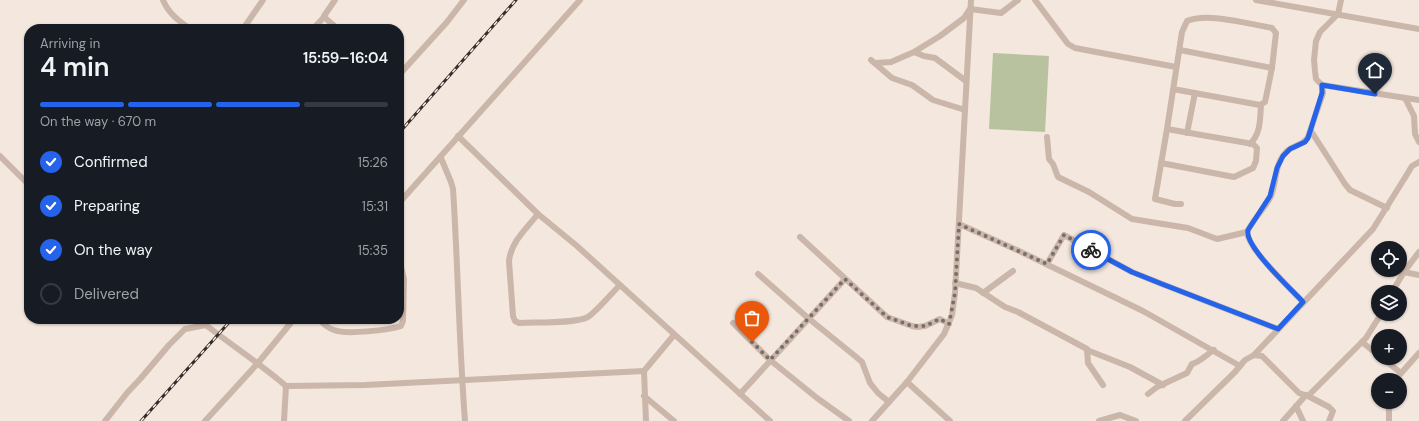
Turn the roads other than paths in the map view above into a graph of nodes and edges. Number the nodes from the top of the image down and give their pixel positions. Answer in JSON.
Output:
{"nodes":[{"id":1,"x":163,"y":0,"type":"edge"},
{"id":2,"x":264,"y":0,"type":"edge"},
{"id":3,"x":335,"y":0,"type":"edge"},
{"id":4,"x":464,"y":0,"type":"edge"},
{"id":5,"x":580,"y":0,"type":"edge"},
{"id":6,"x":971,"y":0,"type":"edge"},
{"id":7,"x":1018,"y":0,"type":"edge"},
{"id":8,"x":1035,"y":0,"type":"edge"},
{"id":9,"x":1256,"y":0,"type":"edge"},
{"id":10,"x":1341,"y":0,"type":"edge"},
{"id":11,"x":970,"y":9,"type":"junction"},
{"id":12,"x":1338,"y":14,"type":"junction"},
{"id":13,"x":324,"y":17,"type":"junction"},
{"id":14,"x":183,"y":24,"type":"edge"},
{"id":15,"x":247,"y":24,"type":"edge"},
{"id":16,"x":318,"y":24,"type":"edge"},
{"id":17,"x":332,"y":24,"type":"edge"},
{"id":18,"x":1419,"y":30,"type":"edge"},
{"id":19,"x":1180,"y":50,"type":"junction"},
{"id":20,"x":914,"y":52,"type":"junction"},
{"id":21,"x":1176,"y":67,"type":"junction"},
{"id":22,"x":404,"y":68,"type":"edge"},
{"id":23,"x":1272,"y":68,"type":"junction"},
{"id":24,"x":966,"y":81,"type":"junction"},
{"id":25,"x":1322,"y":85,"type":"junction"},
{"id":26,"x":1173,"y":89,"type":"junction"},
{"id":27,"x":1195,"y":93,"type":"junction"},
{"id":28,"x":1405,"y":98,"type":"junction"},
{"id":29,"x":1419,"y":100,"type":"edge"},
{"id":30,"x":1261,"y":105,"type":"junction"},
{"id":31,"x":965,"y":110,"type":"junction"},
{"id":32,"x":1167,"y":129,"type":"junction"},
{"id":33,"x":1311,"y":131,"type":"junction"},
{"id":34,"x":1187,"y":133,"type":"junction"},
{"id":35,"x":458,"y":136,"type":"junction"},
{"id":36,"x":1047,"y":137,"type":"dead end"},
{"id":37,"x":1419,"y":142,"type":"edge"},
{"id":38,"x":1250,"y":144,"type":"junction"},
{"id":39,"x":0,"y":156,"type":"edge"},
{"id":40,"x":441,"y":158,"type":"junction"},
{"id":41,"x":1419,"y":162,"type":"edge"},
{"id":42,"x":1161,"y":163,"type":"junction"},
{"id":43,"x":24,"y":180,"type":"edge"},
{"id":44,"x":404,"y":198,"type":"edge"},
{"id":45,"x":1181,"y":204,"type":"dead end"},
{"id":46,"x":1387,"y":208,"type":"junction"},
{"id":47,"x":538,"y":214,"type":"junction"},
{"id":48,"x":959,"y":224,"type":"junction"},
{"id":49,"x":1247,"y":232,"type":"junction"},
{"id":50,"x":800,"y":237,"type":"dead end"},
{"id":51,"x":1419,"y":252,"type":"edge"},
{"id":52,"x":1047,"y":264,"type":"junction"},
{"id":53,"x":1407,"y":268,"type":"edge"},
{"id":54,"x":1013,"y":271,"type":"dead end"},
{"id":55,"x":1407,"y":272,"type":"edge"},
{"id":56,"x":758,"y":274,"type":"dead end"},
{"id":57,"x":1419,"y":274,"type":"edge"},
{"id":58,"x":845,"y":279,"type":"junction"},
{"id":59,"x":956,"y":282,"type":"junction"},
{"id":60,"x":619,"y":286,"type":"junction"},
{"id":61,"x":983,"y":292,"type":"junction"},
{"id":62,"x":1303,"y":302,"type":"junction"},
{"id":63,"x":808,"y":318,"type":"junction"},
{"id":64,"x":1376,"y":321,"type":"edge"},
{"id":65,"x":732,"y":323,"type":"dead end"},
{"id":66,"x":200,"y":324,"type":"edge"},
{"id":67,"x":208,"y":324,"type":"edge"},
{"id":68,"x":290,"y":324,"type":"edge"},
{"id":69,"x":325,"y":324,"type":"edge"},
{"id":70,"x":402,"y":324,"type":"edge"},
{"id":71,"x":949,"y":324,"type":"junction"},
{"id":72,"x":1278,"y":329,"type":"junction"},
{"id":73,"x":674,"y":335,"type":"junction"},
{"id":74,"x":1362,"y":342,"type":"junction"},
{"id":75,"x":1371,"y":349,"type":"edge"},
{"id":76,"x":1088,"y":350,"type":"junction"},
{"id":77,"x":1214,"y":350,"type":"junction"},
{"id":78,"x":1419,"y":353,"type":"edge"},
{"id":79,"x":1254,"y":355,"type":"junction"},
{"id":80,"x":770,"y":360,"type":"junction"},
{"id":81,"x":258,"y":363,"type":"junction"},
{"id":82,"x":1391,"y":365,"type":"edge"},
{"id":83,"x":1240,"y":366,"type":"junction"},
{"id":84,"x":644,"y":371,"type":"junction"},
{"id":85,"x":1401,"y":373,"type":"joint"},
{"id":86,"x":462,"y":380,"type":"junction"},
{"id":87,"x":907,"y":382,"type":"junction"},
{"id":88,"x":1103,"y":384,"type":"dead end"},
{"id":89,"x":1163,"y":385,"type":"junction"},
{"id":90,"x":286,"y":386,"type":"junction"},
{"id":91,"x":740,"y":394,"type":"junction"},
{"id":92,"x":1148,"y":394,"type":"dead end"},
{"id":93,"x":1307,"y":395,"type":"junction"},
{"id":94,"x":644,"y":396,"type":"junction"},
{"id":95,"x":889,"y":402,"type":"junction"},
{"id":96,"x":1296,"y":406,"type":"junction"},
{"id":97,"x":1389,"y":409,"type":"edge"},
{"id":98,"x":104,"y":421,"type":"edge"},
{"id":99,"x":205,"y":421,"type":"edge"},
{"id":100,"x":284,"y":421,"type":"edge"},
{"id":101,"x":465,"y":421,"type":"edge"},
{"id":102,"x":646,"y":421,"type":"edge"},
{"id":103,"x":674,"y":421,"type":"edge"},
{"id":104,"x":770,"y":421,"type":"edge"},
{"id":105,"x":850,"y":421,"type":"edge"},
{"id":106,"x":872,"y":421,"type":"edge"},
{"id":107,"x":950,"y":421,"type":"edge"},
{"id":108,"x":1099,"y":421,"type":"edge"},
{"id":109,"x":1136,"y":421,"type":"edge"},
{"id":110,"x":1185,"y":421,"type":"edge"},
{"id":111,"x":1283,"y":421,"type":"edge"},
{"id":112,"x":1303,"y":421,"type":"edge"},
{"id":113,"x":1329,"y":421,"type":"edge"},
{"id":114,"x":1389,"y":421,"type":"edge"}],
"edges":[{"from":1,"to":14,"type":"street"},
{"from":2,"to":15,"type":"street"},
{"from":3,"to":13,"type":"street"},
{"from":4,"to":22,"type":"street"},
{"from":5,"to":35,"type":"street"},
{"from":6,"to":11,"type":"street"},
{"from":7,"to":11,"type":"street"},
{"from":8,"to":21,"type":"street"},
{"from":9,"to":12,"type":"street"},
{"from":10,"to":12,"type":"street"},
{"from":11,"to":20,"type":"street"},
{"from":11,"to":24,"type":"street"},
{"from":12,"to":18,"type":"street"},
{"from":12,"to":25,"type":"street"},
{"from":13,"to":16,"type":"street"},
{"from":13,"to":17,"type":"street"},
{"from":19,"to":21,"type":"street"},
{"from":19,"to":23,"type":"street"},
{"from":19,"to":23,"type":"street"},
{"from":20,"to":24,"type":"street"},
{"from":20,"to":31,"type":"street"},
{"from":21,"to":26,"type":"street"},
{"from":23,"to":30,"type":"street"},
{"from":24,"to":31,"type":"street"},
{"from":25,"to":28,"type":"street"},
{"from":25,"to":33,"type":"street"},
{"from":26,"to":27,"type":"street"},
{"from":26,"to":32,"type":"street"},
{"from":27,"to":30,"type":"street"},
{"from":27,"to":34,"type":"street"},
{"from":28,"to":29,"type":"street"},
{"from":28,"to":37,"type":"street"},
{"from":30,"to":38,"type":"street"},
{"from":31,"to":48,"type":"street"},
{"from":32,"to":34,"type":"street"},
{"from":32,"to":42,"type":"street"},
{"from":33,"to":46,"type":"street"},
{"from":33,"to":49,"type":"street"},
{"from":34,"to":38,"type":"street"},
{"from":35,"to":40,"type":"street"},
{"from":35,"to":47,"type":"street"},
{"from":36,"to":49,"type":"street"},
{"from":38,"to":42,"type":"street"},
{"from":39,"to":43,"type":"street"},
{"from":40,"to":44,"type":"street"},
{"from":40,"to":86,"type":"street"},
{"from":41,"to":46,"type":"street"},
{"from":42,"to":45,"type":"street"},
{"from":46,"to":62,"type":"street"},
{"from":47,"to":60,"type":"street"},
{"from":47,"to":60,"type":"street"},
{"from":48,"to":52,"type":"street"},
{"from":48,"to":59,"type":"street"},
{"from":49,"to":62,"type":"street"},
{"from":50,"to":58,"type":"street"},
{"from":51,"to":53,"type":"street"},
{"from":52,"to":72,"type":"street"},
{"from":52,"to":77,"type":"street"},
{"from":54,"to":61,"type":"street"},
{"from":55,"to":57,"type":"street"},
{"from":56,"to":63,"type":"street"},
{"from":58,"to":63,"type":"street"},
{"from":58,"to":71,"type":"street"},
{"from":59,"to":61,"type":"street"},
{"from":59,"to":71,"type":"street"},
{"from":60,"to":73,"type":"street"},
{"from":61,"to":76,"type":"street"},
{"from":62,"to":72,"type":"street"},
{"from":63,"to":80,"type":"street"},
{"from":63,"to":95,"type":"street"},
{"from":64,"to":74,"type":"street"},
{"from":65,"to":80,"type":"street"},
{"from":66,"to":98,"type":"street"},
{"from":67,"to":81,"type":"street"},
{"from":68,"to":81,"type":"street"},
{"from":69,"to":70,"type":"street"},
{"from":71,"to":87,"type":"street"},
{"from":72,"to":79,"type":"street"},
{"from":73,"to":84,"type":"street"},
{"from":73,"to":91,"type":"street"},
{"from":74,"to":75,"type":"street"},
{"from":74,"to":93,"type":"street"},
{"from":76,"to":88,"type":"street"},
{"from":76,"to":89,"type":"street"},
{"from":77,"to":83,"type":"street"},
{"from":77,"to":89,"type":"street"},
{"from":78,"to":85,"type":"street"},
{"from":79,"to":83,"type":"street"},
{"from":79,"to":93,"type":"street"},
{"from":80,"to":91,"type":"street"},
{"from":80,"to":105,"type":"street"},
{"from":81,"to":90,"type":"street"},
{"from":81,"to":99,"type":"street"},
{"from":82,"to":85,"type":"street"},
{"from":83,"to":110,"type":"street"},
{"from":84,"to":86,"type":"street"},
{"from":84,"to":94,"type":"street"},
{"from":86,"to":90,"type":"street"},
{"from":86,"to":101,"type":"street"},
{"from":87,"to":95,"type":"street"},
{"from":87,"to":107,"type":"street"},
{"from":89,"to":92,"type":"street"},
{"from":90,"to":100,"type":"street"},
{"from":91,"to":104,"type":"street"},
{"from":93,"to":96,"type":"street"},
{"from":93,"to":113,"type":"street"},
{"from":94,"to":102,"type":"street"},
{"from":94,"to":103,"type":"street"},
{"from":95,"to":106,"type":"street"},
{"from":96,"to":111,"type":"street"},
{"from":96,"to":112,"type":"street"},
{"from":97,"to":114,"type":"street"},
{"from":108,"to":109,"type":"street"}]}
